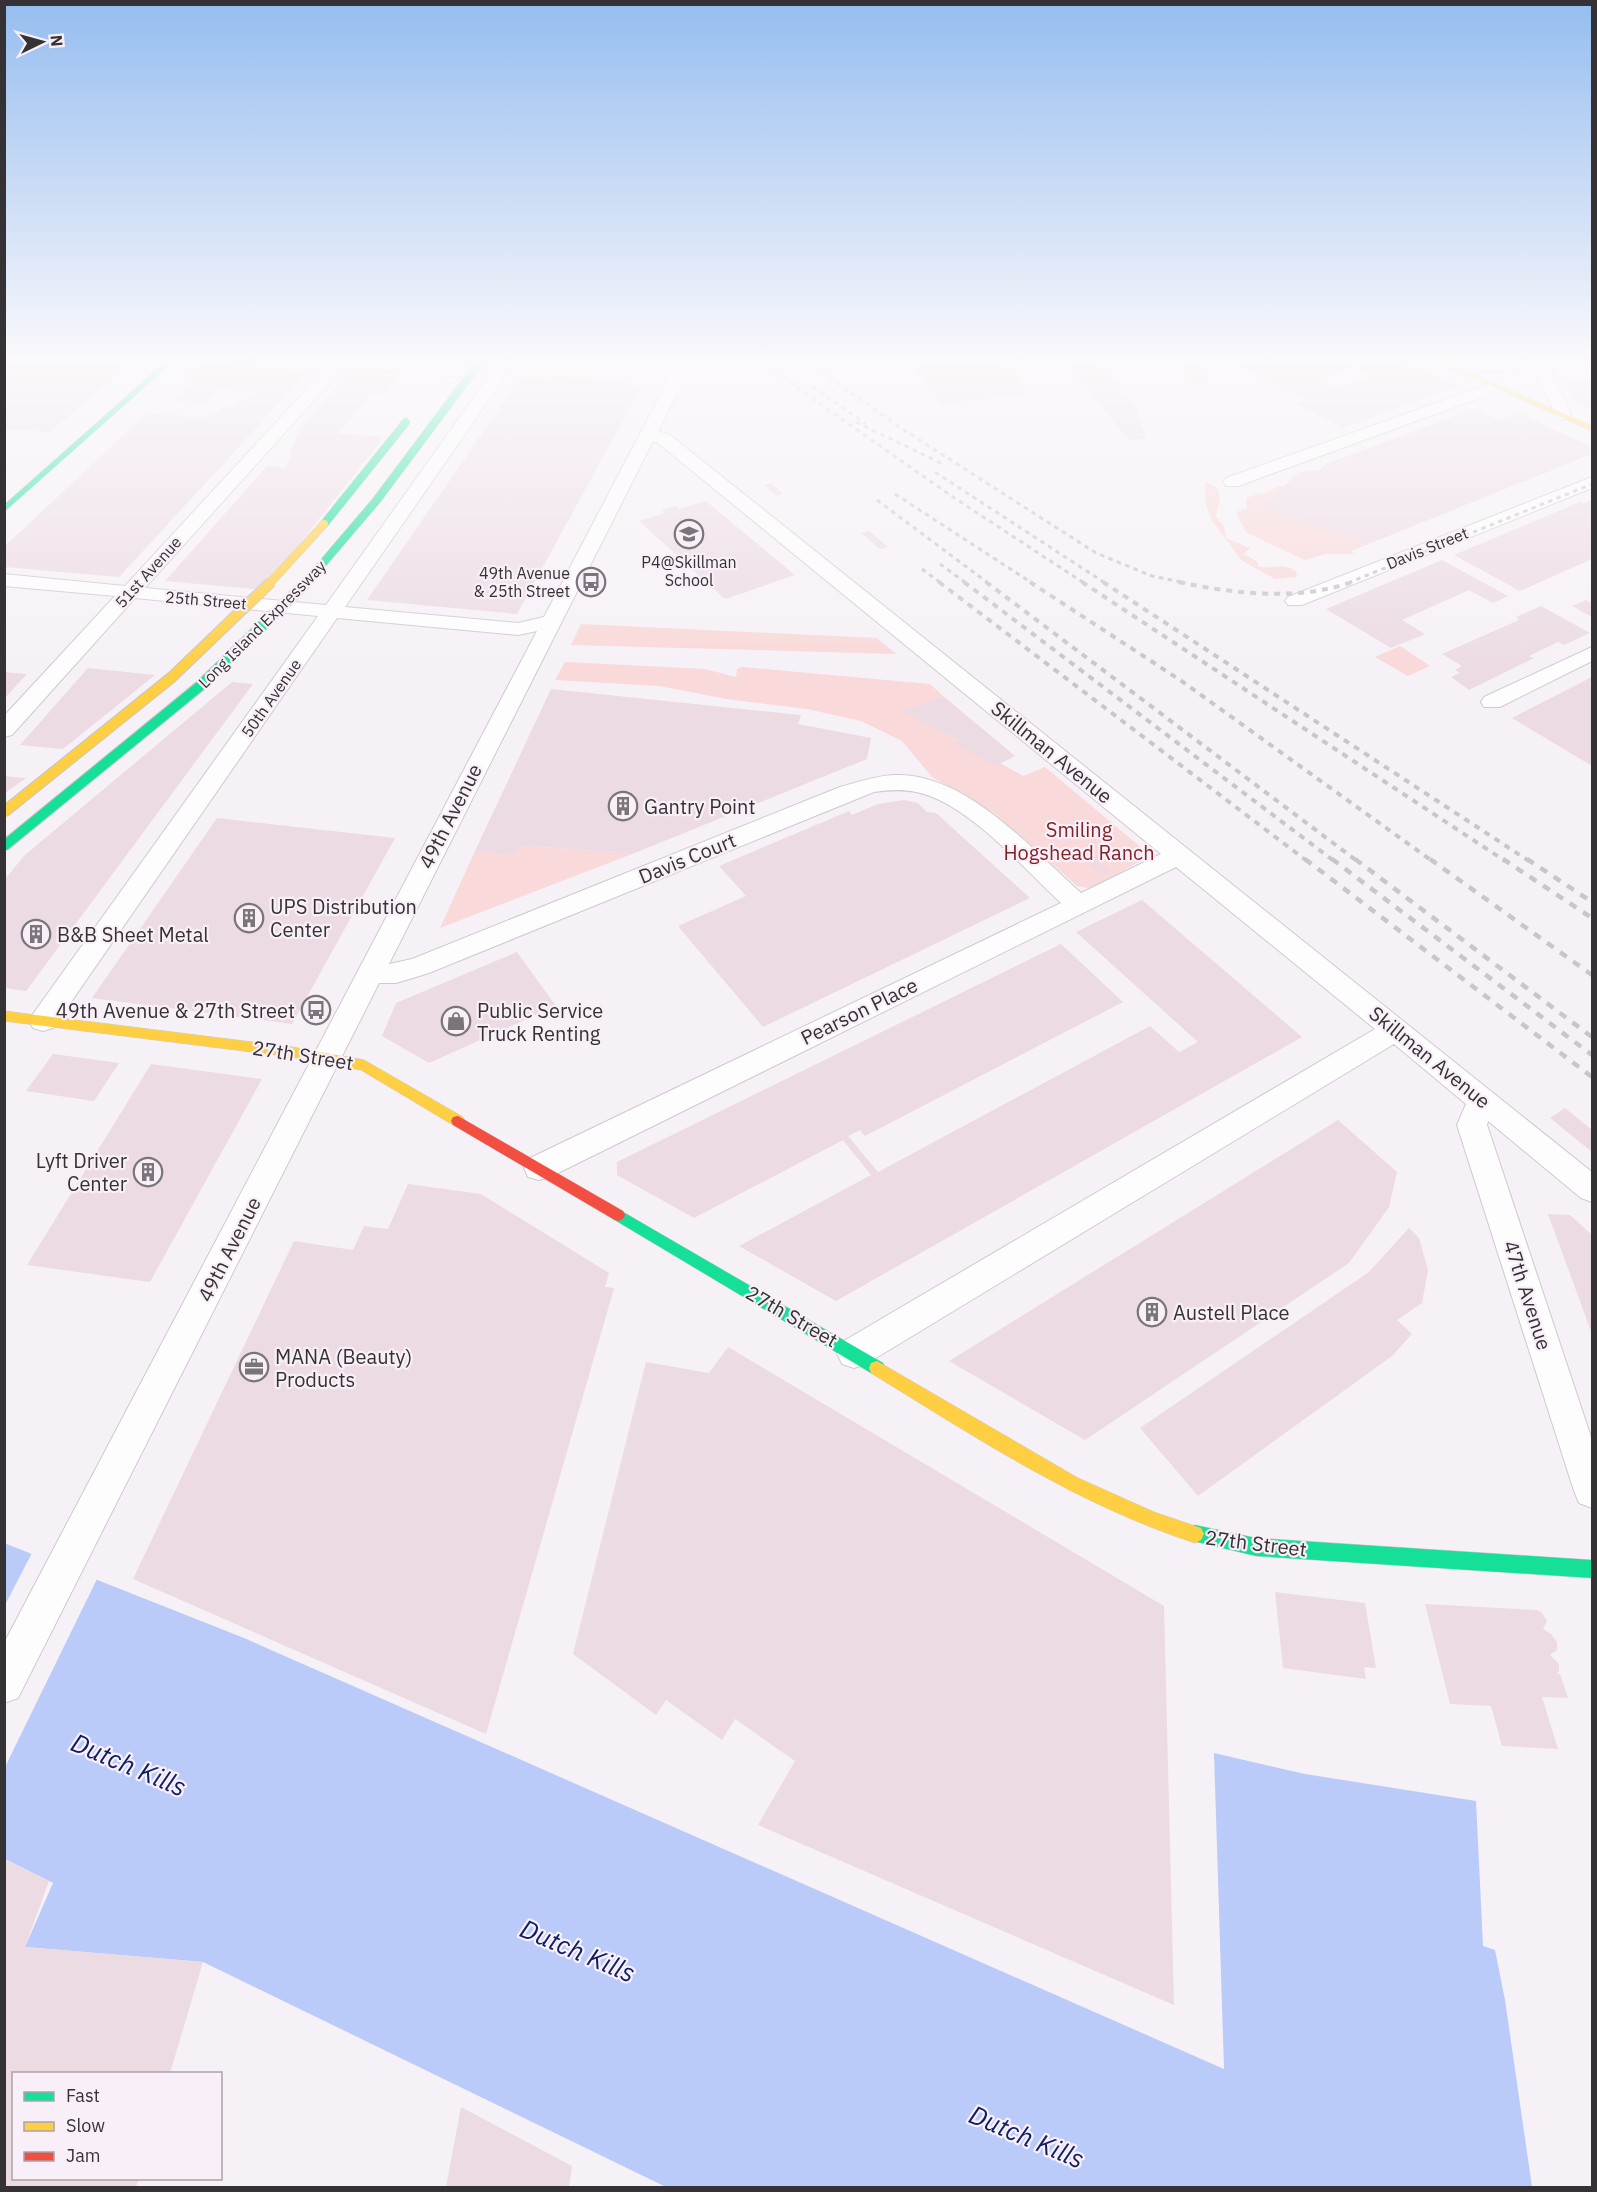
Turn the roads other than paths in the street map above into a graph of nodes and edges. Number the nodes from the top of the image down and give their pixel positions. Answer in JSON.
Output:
{"nodes":[{"id":1,"x":55,"y":464,"type":"edge"},
{"id":2,"x":247,"y":464,"type":"edge"},
{"id":3,"x":373,"y":464,"type":"edge"},
{"id":4,"x":402,"y":464,"type":"edge"},
{"id":5,"x":435,"y":464,"type":"edge"},
{"id":6,"x":632,"y":464,"type":"edge"},
{"id":7,"x":695,"y":464,"type":"edge"},
{"id":8,"x":1281,"y":464,"type":"edge"},
{"id":9,"x":1232,"y":482,"type":"dead end"},
{"id":10,"x":1593,"y":482,"type":"edge"},
{"id":11,"x":4,"y":510,"type":"edge"},
{"id":12,"x":4,"y":580,"type":"edge"},
{"id":13,"x":129,"y":593,"type":"junction"},
{"id":14,"x":1295,"y":601,"type":"dead end"},
{"id":15,"x":332,"y":611,"type":"junction"},
{"id":16,"x":550,"y":621,"type":"junction"},
{"id":17,"x":1593,"y":653,"type":"edge"},
{"id":18,"x":1492,"y":702,"type":"dead end"},
{"id":19,"x":4,"y":730,"type":"edge"},
{"id":20,"x":4,"y":812,"type":"edge"},
{"id":21,"x":4,"y":846,"type":"edge"},
{"id":22,"x":1180,"y":855,"type":"junction"},
{"id":23,"x":1078,"y":904,"type":"junction"},
{"id":24,"x":369,"y":974,"type":"junction"},
{"id":25,"x":4,"y":1016,"type":"edge"},
{"id":26,"x":43,"y":1021,"type":"junction"},
{"id":27,"x":1396,"y":1030,"type":"junction"},
{"id":28,"x":327,"y":1057,"type":"junction"},
{"id":29,"x":1487,"y":1104,"type":"junction"},
{"id":30,"x":538,"y":1168,"type":"junction"},
{"id":31,"x":1593,"y":1189,"type":"edge"},
{"id":32,"x":854,"y":1353,"type":"junction"},
{"id":33,"x":1593,"y":1491,"type":"edge"},
{"id":34,"x":1593,"y":1569,"type":"edge"},
{"id":35,"x":4,"y":1684,"type":"edge"}],
"edges":[{"from":1,"to":11,"type":"main road"},
{"from":2,"to":13,"type":"street","name":"51st Avenue"},
{"from":3,"to":20,"type":"main road","name":"Long Island Expressway","bridge":true},
{"from":4,"to":21,"type":"main road","name":"Long Island Expressway","bridge":true},
{"from":5,"to":15,"type":"street","name":"50th Avenue"},
{"from":6,"to":16,"type":"street","name":"49th Avenue"},
{"from":7,"to":22,"type":"street","name":"Skillman Avenue"},
{"from":8,"to":9,"type":"street"},
{"from":10,"to":14,"type":"street","name":"Davis Street"},
{"from":12,"to":13,"type":"street","name":"25th Street"},
{"from":13,"to":15,"type":"street","name":"25th Street"},
{"from":13,"to":19,"type":"street","name":"51st Avenue"},
{"from":15,"to":16,"type":"street","name":"25th Street"},
{"from":15,"to":26,"type":"street","name":"50th Avenue"},
{"from":16,"to":24,"type":"street","name":"49th Avenue"},
{"from":17,"to":18,"type":"street"},
{"from":22,"to":23,"type":"street","name":"Pearson Place"},
{"from":22,"to":27,"type":"street","name":"Skillman Avenue"},
{"from":23,"to":24,"type":"street","name":"Davis Court"},
{"from":23,"to":30,"type":"street","name":"Pearson Place"},
{"from":24,"to":28,"type":"street","name":"49th Avenue"},
{"from":25,"to":26,"type":"main road","name":"27th Street"},
{"from":26,"to":28,"type":"main road","name":"27th Street"},
{"from":27,"to":29,"type":"street","name":"Skillman Avenue"},
{"from":27,"to":32,"type":"street"},
{"from":28,"to":30,"type":"main road","name":"27th Street"},
{"from":28,"to":35,"type":"street","name":"49th Avenue"},
{"from":29,"to":31,"type":"street","name":"Skillman Avenue"},
{"from":29,"to":33,"type":"street","name":"47th Avenue"},
{"from":30,"to":32,"type":"main road","name":"27th Street"},
{"from":32,"to":34,"type":"main road","name":"27th Street"}]}
